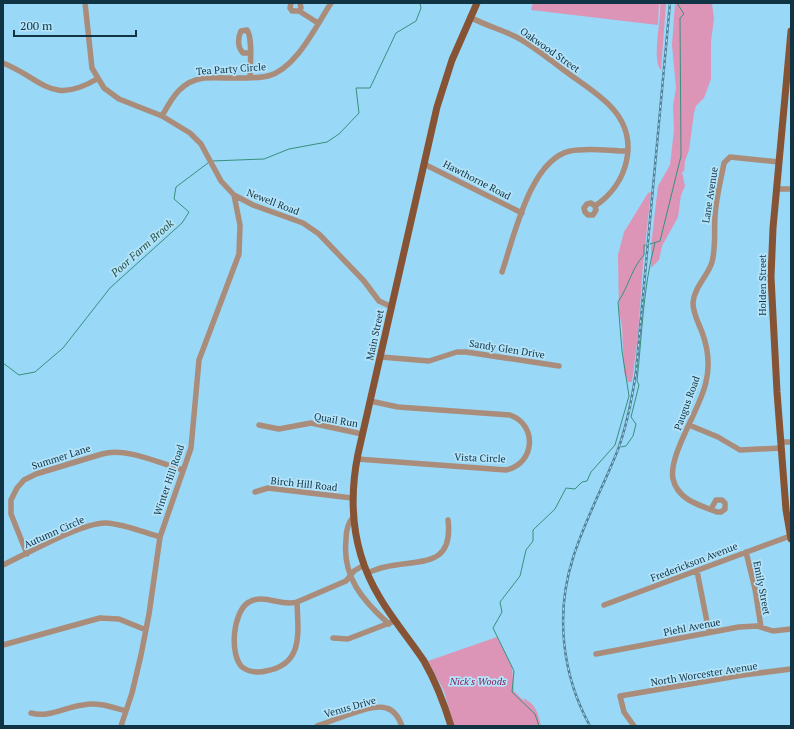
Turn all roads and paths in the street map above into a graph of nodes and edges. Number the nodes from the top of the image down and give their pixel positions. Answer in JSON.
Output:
{"nodes":[{"id":1,"x":85,"y":3,"type":"edge"},
{"id":2,"x":291,"y":3,"type":"edge"},
{"id":3,"x":300,"y":3,"type":"edge"},
{"id":4,"x":331,"y":3,"type":"edge"},
{"id":5,"x":477,"y":3,"type":"edge"},
{"id":6,"x":299,"y":11,"type":"junction"},
{"id":7,"x":470,"y":17,"type":"junction"},
{"id":8,"x":318,"y":23,"type":"junction"},
{"id":9,"x":791,"y":31,"type":"edge"},
{"id":10,"x":250,"y":52,"type":"dead end"},
{"id":11,"x":3,"y":62,"type":"edge"},
{"id":12,"x":250,"y":77,"type":"junction"},
{"id":13,"x":97,"y":79,"type":"junction"},
{"id":14,"x":162,"y":116,"type":"junction"},
{"id":15,"x":628,"y":151,"type":"junction"},
{"id":16,"x":779,"y":162,"type":"junction"},
{"id":17,"x":424,"y":164,"type":"junction"},
{"id":18,"x":776,"y":189,"type":"junction"},
{"id":19,"x":791,"y":189,"type":"edge"},
{"id":20,"x":234,"y":195,"type":"junction"},
{"id":21,"x":595,"y":206,"type":"dead end"},
{"id":22,"x":522,"y":213,"type":"junction"},
{"id":23,"x":714,"y":240,"type":"joint"},
{"id":24,"x":502,"y":272,"type":"dead end"},
{"id":25,"x":392,"y":307,"type":"junction"},
{"id":26,"x":381,"y":356,"type":"junction"},
{"id":27,"x":559,"y":366,"type":"dead end"},
{"id":28,"x":370,"y":402,"type":"junction"},
{"id":29,"x":259,"y":425,"type":"dead end"},
{"id":30,"x":689,"y":426,"type":"junction"},
{"id":31,"x":362,"y":434,"type":"junction"},
{"id":32,"x":791,"y":442,"type":"edge"},
{"id":33,"x":781,"y":445,"type":"junction"},
{"id":34,"x":357,"y":459,"type":"junction"},
{"id":35,"x":183,"y":470,"type":"junction"},
{"id":36,"x":255,"y":492,"type":"dead end"},
{"id":37,"x":352,"y":498,"type":"junction"},
{"id":38,"x":711,"y":509,"type":"dead end"},
{"id":39,"x":353,"y":517,"type":"junction"},
{"id":40,"x":448,"y":520,"type":"dead end"},
{"id":41,"x":160,"y":537,"type":"junction"},
{"id":42,"x":791,"y":537,"type":"edge"},
{"id":43,"x":746,"y":552,"type":"junction"},
{"id":44,"x":27,"y":554,"type":"junction"},
{"id":45,"x":3,"y":564,"type":"edge"},
{"id":46,"x":364,"y":565,"type":"junction"},
{"id":47,"x":697,"y":571,"type":"junction"},
{"id":48,"x":367,"y":573,"type":"junction"},
{"id":49,"x":350,"y":576,"type":"junction"},
{"id":50,"x":297,"y":602,"type":"junction"},
{"id":51,"x":604,"y":605,"type":"dead end"},
{"id":52,"x":392,"y":622,"type":"junction"},
{"id":53,"x":761,"y":627,"type":"junction"},
{"id":54,"x":791,"y":628,"type":"edge"},
{"id":55,"x":146,"y":630,"type":"junction"},
{"id":56,"x":709,"y":632,"type":"junction"},
{"id":57,"x":333,"y":638,"type":"dead end"},
{"id":58,"x":3,"y":645,"type":"edge"},
{"id":59,"x":596,"y":654,"type":"dead end"},
{"id":60,"x":791,"y":669,"type":"edge"},
{"id":61,"x":126,"y":711,"type":"junction"},
{"id":62,"x":31,"y":713,"type":"dead end"},
{"id":63,"x":121,"y":726,"type":"edge"},
{"id":64,"x":317,"y":726,"type":"edge"},
{"id":65,"x":402,"y":726,"type":"edge"},
{"id":66,"x":451,"y":726,"type":"edge"},
{"id":67,"x":634,"y":726,"type":"edge"}],
"edges":[{"from":1,"to":13,"type":"street","name":"Newell Road"},
{"from":2,"to":6,"type":"street"},
{"from":3,"to":6,"type":"street"},
{"from":4,"to":8,"type":"street","name":"Tea Party Circle"},
{"from":5,"to":7,"type":"main road","name":"Main Street"},
{"from":6,"to":8,"type":"street"},
{"from":7,"to":15,"type":"street","name":"Oakwood Street"},
{"from":7,"to":17,"type":"main road","name":"Main Street"},
{"from":8,"to":12,"type":"street","name":"Tea Party Circle"},
{"from":9,"to":16,"type":"main road","name":"Holden Street"},
{"from":10,"to":12,"type":"street"},
{"from":11,"to":13,"type":"street"},
{"from":12,"to":14,"type":"street","name":"Tea Party Circle"},
{"from":13,"to":14,"type":"street","name":"Newell Road"},
{"from":14,"to":20,"type":"street","name":"Newell Road"},
{"from":15,"to":21,"type":"street"},
{"from":15,"to":22,"type":"street"},
{"from":16,"to":18,"type":"main road","name":"Holden Street"},
{"from":16,"to":23,"type":"street","name":"Lane Avenue"},
{"from":17,"to":22,"type":"street","name":"Hawthorne Road"},
{"from":17,"to":25,"type":"main road","name":"Main Street"},
{"from":18,"to":19,"type":"street"},
{"from":18,"to":33,"type":"main road","name":"Holden Street"},
{"from":20,"to":25,"type":"street","name":"Newell Road"},
{"from":20,"to":35,"type":"street","name":"Winter Hill Road"},
{"from":22,"to":24,"type":"street"},
{"from":23,"to":30,"type":"street","name":"Paugus Road"},
{"from":25,"to":26,"type":"main road","name":"Main Street"},
{"from":26,"to":27,"type":"street","name":"Sandy Glen Drive"},
{"from":26,"to":28,"type":"main road","name":"Main Street"},
{"from":28,"to":31,"type":"main road","name":"Main Street"},
{"from":28,"to":34,"type":"street","name":"Vista Circle"},
{"from":29,"to":31,"type":"street","name":"Quail Run"},
{"from":30,"to":33,"type":"street"},
{"from":30,"to":38,"type":"street","name":"Paugus Road"},
{"from":31,"to":34,"type":"main road","name":"Main Street"},
{"from":32,"to":33,"type":"street"},
{"from":33,"to":42,"type":"main road","name":"Holden Street"},
{"from":34,"to":37,"type":"main road","name":"Main Street"},
{"from":35,"to":41,"type":"street","name":"Winter Hill Road"},
{"from":35,"to":44,"type":"street","name":"Summer Lane"},
{"from":36,"to":37,"type":"street","name":"Birch Hill Road"},
{"from":37,"to":39,"type":"main road","name":"Main Street"},
{"from":39,"to":46,"type":"main road","name":"Main Street"},
{"from":39,"to":49,"type":"street"},
{"from":40,"to":48,"type":"street"},
{"from":41,"to":44,"type":"street","name":"Autumn Circle"},
{"from":41,"to":55,"type":"street","name":"Winter Hill Road"},
{"from":42,"to":43,"type":"street","name":"Frederickson Avenue"},
{"from":43,"to":47,"type":"street","name":"Frederickson Avenue"},
{"from":43,"to":53,"type":"street","name":"Emily Street"},
{"from":44,"to":45,"type":"street","name":"Autumn Circle"},
{"from":46,"to":48,"type":"main road","name":"Main Street"},
{"from":46,"to":49,"type":"street"},
{"from":47,"to":51,"type":"street","name":"Frederickson Avenue"},
{"from":47,"to":56,"type":"street"},
{"from":48,"to":52,"type":"main road","name":"Main Street"},
{"from":49,"to":50,"type":"street"},
{"from":49,"to":52,"type":"street"},
{"from":50,"to":50,"type":"street"},
{"from":52,"to":57,"type":"street"},
{"from":52,"to":66,"type":"main road","name":"Main Street"},
{"from":53,"to":54,"type":"street","name":"Piehl Avenue"},
{"from":53,"to":56,"type":"street","name":"Piehl Avenue"},
{"from":55,"to":58,"type":"street"},
{"from":55,"to":61,"type":"street","name":"Winter Hill Road"},
{"from":56,"to":59,"type":"street","name":"Piehl Avenue"},
{"from":60,"to":67,"type":"street","name":"North Worcester Avenue"},
{"from":61,"to":62,"type":"street"},
{"from":61,"to":63,"type":"street","name":"Winter Hill Road"},
{"from":64,"to":65,"type":"street","name":"Venus Drive"}]}
